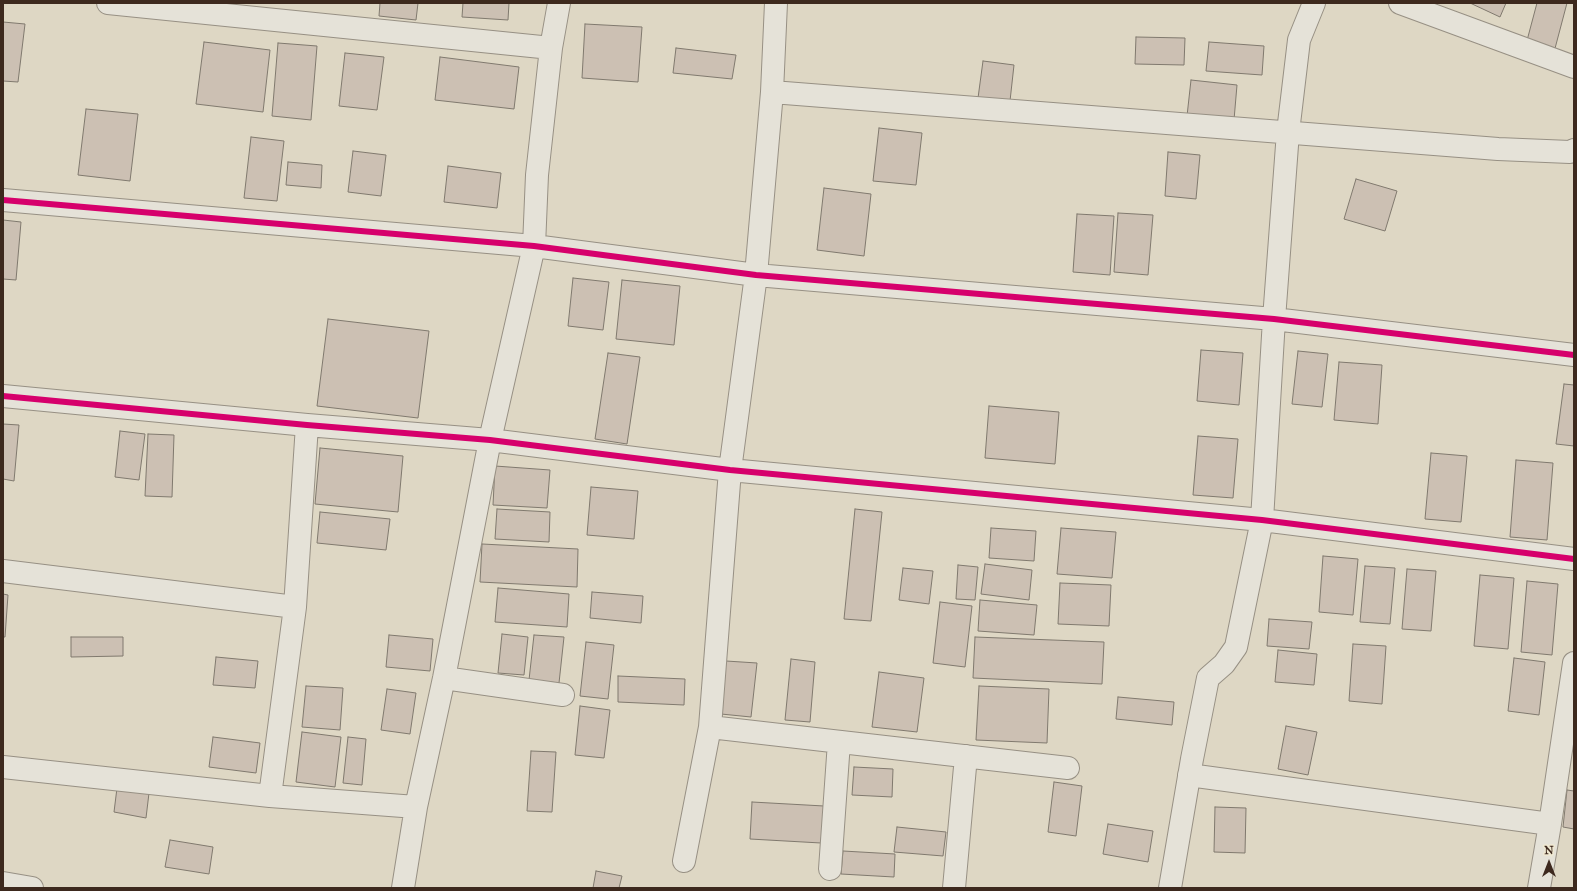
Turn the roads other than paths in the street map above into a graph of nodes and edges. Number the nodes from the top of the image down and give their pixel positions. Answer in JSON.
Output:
{"nodes":[{"id":1,"x":108,"y":3,"type":"edge"},
{"id":2,"x":558,"y":3,"type":"edge"},
{"id":3,"x":776,"y":3,"type":"edge"},
{"id":4,"x":1314,"y":3,"type":"edge"},
{"id":5,"x":1400,"y":3,"type":"edge"},
{"id":6,"x":1448,"y":12,"type":"edge"},
{"id":7,"x":551,"y":48,"type":"junction"},
{"id":8,"x":1574,"y":67,"type":"edge"},
{"id":9,"x":772,"y":92,"type":"junction"},
{"id":10,"x":1288,"y":132,"type":"junction"},
{"id":11,"x":1574,"y":150,"type":"edge"},
{"id":12,"x":3,"y":200,"type":"edge"},
{"id":13,"x":534,"y":246,"type":"junction"},
{"id":14,"x":756,"y":275,"type":"junction"},
{"id":15,"x":1274,"y":319,"type":"junction"},
{"id":16,"x":1574,"y":355,"type":"edge"},
{"id":17,"x":3,"y":396,"type":"edge"},
{"id":18,"x":307,"y":426,"type":"junction"},
{"id":19,"x":490,"y":440,"type":"junction"},
{"id":20,"x":730,"y":470,"type":"junction"},
{"id":21,"x":1262,"y":520,"type":"junction"},
{"id":22,"x":1574,"y":559,"type":"edge"},
{"id":23,"x":3,"y":571,"type":"edge"},
{"id":24,"x":295,"y":607,"type":"junction"},
{"id":25,"x":1574,"y":663,"type":"edge"},
{"id":26,"x":444,"y":678,"type":"junction"},
{"id":27,"x":563,"y":695,"type":"dead end"},
{"id":28,"x":1570,"y":720,"type":"edge"},
{"id":29,"x":710,"y":727,"type":"junction"},
{"id":30,"x":839,"y":742,"type":"junction"},
{"id":31,"x":966,"y":756,"type":"junction"},
{"id":32,"x":3,"y":767,"type":"edge"},
{"id":33,"x":1068,"y":768,"type":"dead end"},
{"id":34,"x":1189,"y":775,"type":"junction"},
{"id":35,"x":270,"y":796,"type":"junction"},
{"id":36,"x":416,"y":807,"type":"junction"},
{"id":37,"x":1550,"y":824,"type":"junction"},
{"id":38,"x":684,"y":861,"type":"dead end"},
{"id":39,"x":830,"y":869,"type":"dead end"},
{"id":40,"x":3,"y":883,"type":"edge"},
{"id":41,"x":32,"y":888,"type":"edge"},
{"id":42,"x":402,"y":888,"type":"edge"},
{"id":43,"x":954,"y":888,"type":"edge"},
{"id":44,"x":1170,"y":888,"type":"edge"},
{"id":45,"x":1539,"y":888,"type":"edge"}],
"edges":[{"from":1,"to":7,"type":"street"},
{"from":2,"to":7,"type":"street"},
{"from":3,"to":9,"type":"street"},
{"from":4,"to":10,"type":"street"},
{"from":5,"to":6,"type":"street"},
{"from":6,"to":8,"type":"street"},
{"from":7,"to":13,"type":"street"},
{"from":9,"to":10,"type":"street"},
{"from":9,"to":14,"type":"street"},
{"from":10,"to":11,"type":"street"},
{"from":10,"to":15,"type":"street"},
{"from":12,"to":13,"type":"street"},
{"from":13,"to":14,"type":"street"},
{"from":13,"to":19,"type":"street"},
{"from":14,"to":15,"type":"street"},
{"from":14,"to":20,"type":"street"},
{"from":15,"to":16,"type":"street"},
{"from":15,"to":21,"type":"street"},
{"from":17,"to":18,"type":"street"},
{"from":18,"to":19,"type":"street"},
{"from":18,"to":24,"type":"street"},
{"from":19,"to":20,"type":"street"},
{"from":19,"to":26,"type":"street"},
{"from":20,"to":21,"type":"street"},
{"from":20,"to":29,"type":"street"},
{"from":21,"to":22,"type":"street"},
{"from":21,"to":34,"type":"street"},
{"from":23,"to":24,"type":"street"},
{"from":24,"to":35,"type":"street"},
{"from":25,"to":28,"type":"street"},
{"from":26,"to":27,"type":"street"},
{"from":26,"to":36,"type":"street"},
{"from":28,"to":37,"type":"street"},
{"from":29,"to":30,"type":"street"},
{"from":29,"to":38,"type":"street"},
{"from":30,"to":31,"type":"street"},
{"from":30,"to":39,"type":"street"},
{"from":31,"to":33,"type":"street"},
{"from":31,"to":43,"type":"street"},
{"from":32,"to":35,"type":"street"},
{"from":34,"to":37,"type":"street"},
{"from":34,"to":44,"type":"street"},
{"from":35,"to":36,"type":"street"},
{"from":36,"to":42,"type":"street"},
{"from":37,"to":45,"type":"street"},
{"from":40,"to":41,"type":"street"}]}
